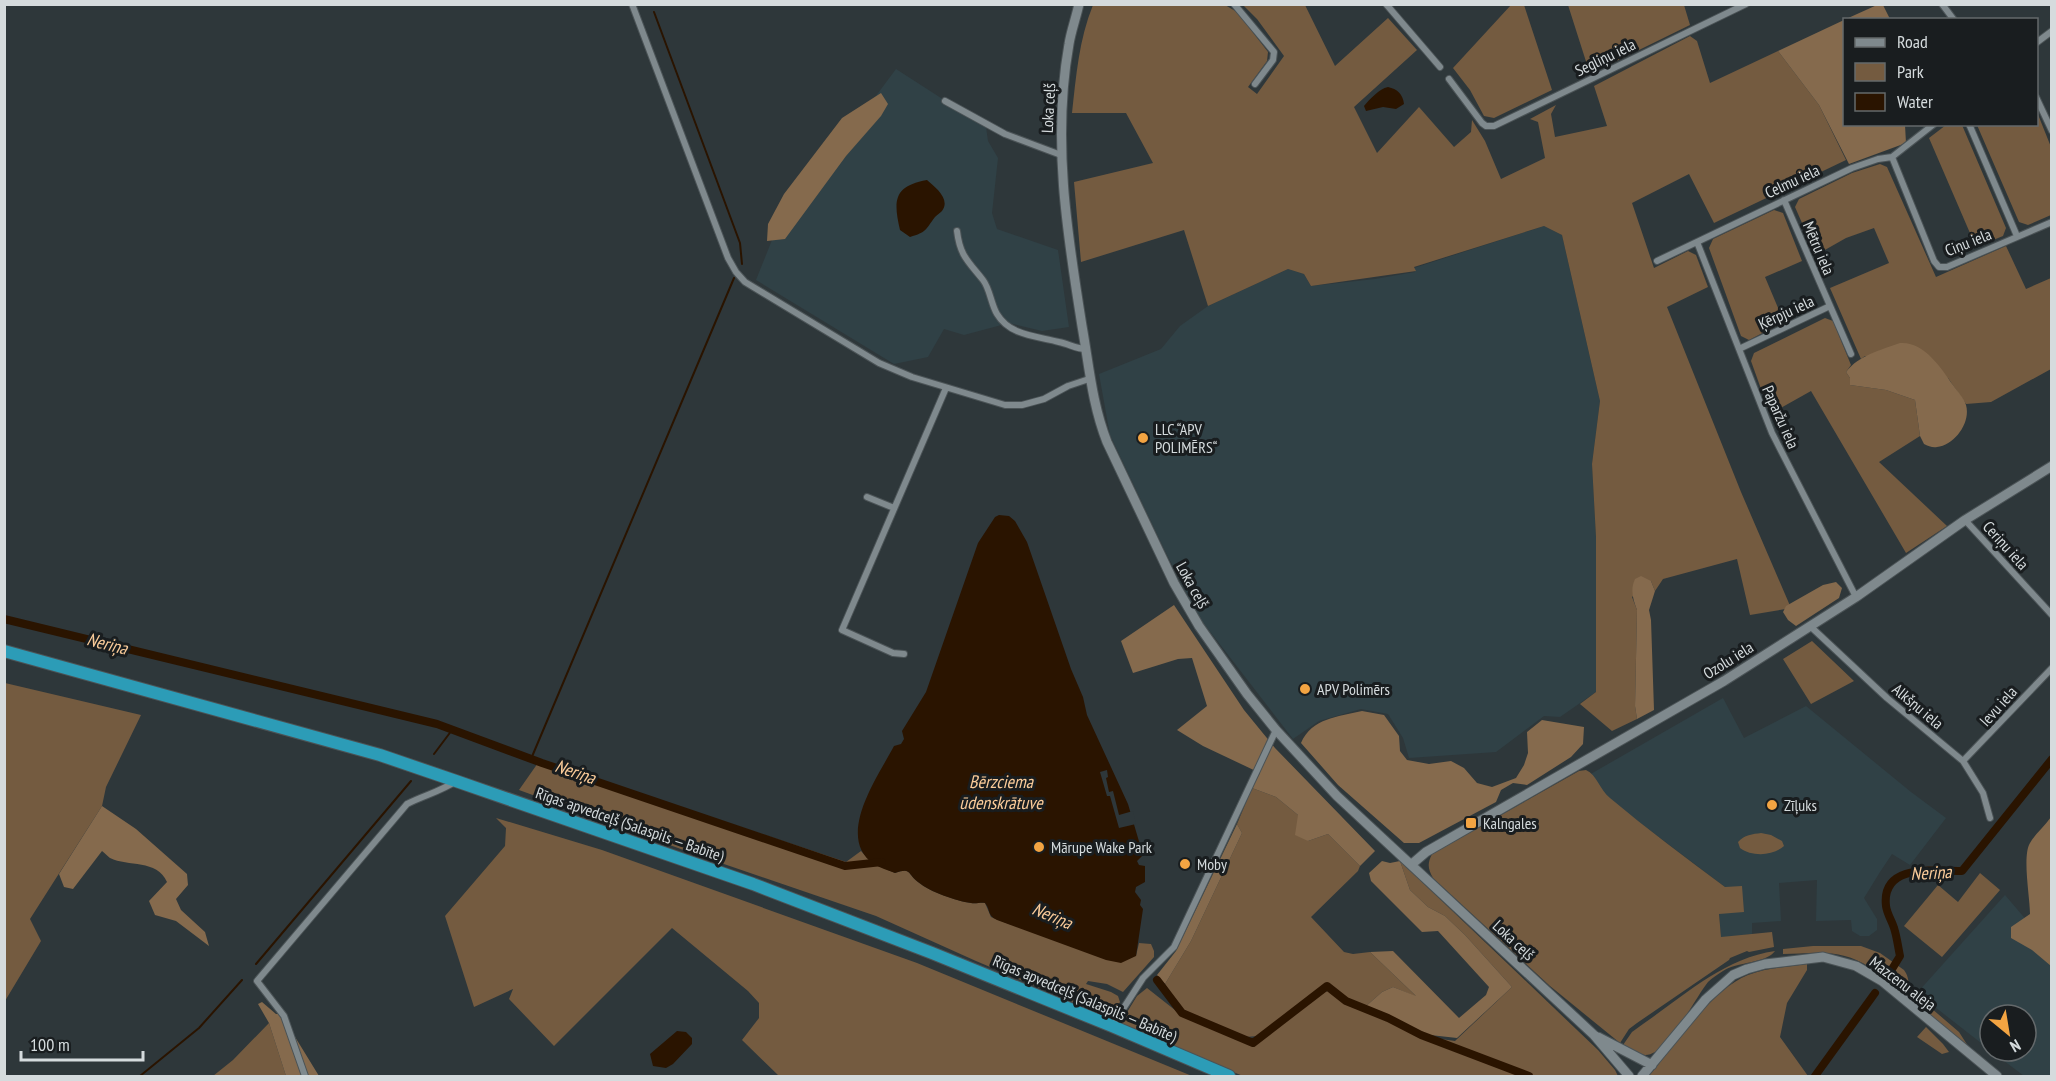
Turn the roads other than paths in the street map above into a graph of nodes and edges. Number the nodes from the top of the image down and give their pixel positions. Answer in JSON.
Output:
{"nodes":[{"id":1,"x":632,"y":4,"type":"edge"},
{"id":2,"x":1079,"y":4,"type":"edge"},
{"id":3,"x":1234,"y":4,"type":"edge"},
{"id":4,"x":1386,"y":4,"type":"edge"},
{"id":5,"x":1746,"y":4,"type":"edge"},
{"id":6,"x":1942,"y":4,"type":"edge"},
{"id":7,"x":1952,"y":18,"type":"edge"},
{"id":8,"x":2052,"y":31,"type":"edge"},
{"id":9,"x":2038,"y":42,"type":"edge"},
{"id":10,"x":1440,"y":67,"type":"dead end"},
{"id":11,"x":1449,"y":79,"type":"dead end"},
{"id":12,"x":1255,"y":84,"type":"dead end"},
{"id":13,"x":2038,"y":99,"type":"edge"},
{"id":14,"x":945,"y":101,"type":"dead end"},
{"id":15,"x":1931,"y":126,"type":"edge"},
{"id":16,"x":1969,"y":126,"type":"edge"},
{"id":17,"x":2052,"y":131,"type":"edge"},
{"id":18,"x":1061,"y":155,"type":"junction"},
{"id":19,"x":1892,"y":157,"type":"junction"},
{"id":20,"x":1784,"y":200,"type":"junction"},
{"id":21,"x":2052,"y":222,"type":"edge"},
{"id":22,"x":957,"y":231,"type":"dead end"},
{"id":23,"x":2017,"y":237,"type":"junction"},
{"id":24,"x":1697,"y":242,"type":"junction"},
{"id":25,"x":1658,"y":261,"type":"dead end"},
{"id":26,"x":1830,"y":306,"type":"junction"},
{"id":27,"x":1086,"y":349,"type":"junction"},
{"id":28,"x":1739,"y":349,"type":"junction"},
{"id":29,"x":1851,"y":354,"type":"dead end"},
{"id":30,"x":1089,"y":379,"type":"junction"},
{"id":31,"x":946,"y":388,"type":"junction"},
{"id":32,"x":2052,"y":466,"type":"edge"},
{"id":33,"x":867,"y":497,"type":"dead end"},
{"id":34,"x":894,"y":508,"type":"junction"},
{"id":35,"x":1965,"y":520,"type":"junction"},
{"id":36,"x":1856,"y":597,"type":"junction"},
{"id":37,"x":2052,"y":615,"type":"edge"},
{"id":38,"x":1809,"y":626,"type":"junction"},
{"id":39,"x":4,"y":651,"type":"edge"},
{"id":40,"x":904,"y":654,"type":"dead end"},
{"id":41,"x":2052,"y":668,"type":"edge"},
{"id":42,"x":1276,"y":730,"type":"junction"},
{"id":43,"x":1963,"y":761,"type":"junction"},
{"id":44,"x":456,"y":781,"type":"junction"},
{"id":45,"x":1990,"y":818,"type":"dead end"},
{"id":46,"x":1412,"y":864,"type":"junction"},
{"id":47,"x":1112,"y":1026,"type":"junction"},
{"id":48,"x":1594,"y":1035,"type":"junction"},
{"id":49,"x":1652,"y":1065,"type":"junction"},
{"id":50,"x":305,"y":1077,"type":"edge"},
{"id":51,"x":1229,"y":1077,"type":"edge"},
{"id":52,"x":1629,"y":1077,"type":"edge"},
{"id":53,"x":1642,"y":1077,"type":"edge"},
{"id":54,"x":1997,"y":1077,"type":"edge"}],
"edges":[{"from":1,"to":31,"type":"street"},
{"from":2,"to":18,"type":"main road","name":"Loka ceļš"},
{"from":3,"to":12,"type":"street"},
{"from":4,"to":10,"type":"street"},
{"from":5,"to":11,"type":"street","name":"Segliņu iela"},
{"from":6,"to":7,"type":"street"},
{"from":8,"to":9,"type":"street"},
{"from":13,"to":17,"type":"street"},
{"from":14,"to":18,"type":"street"},
{"from":15,"to":19,"type":"street","name":"Celmu iela"},
{"from":16,"to":23,"type":"street"},
{"from":18,"to":27,"type":"main road","name":"Loka ceļš"},
{"from":19,"to":20,"type":"street","name":"Celmu iela"},
{"from":19,"to":23,"type":"street","name":"Ciņu iela"},
{"from":20,"to":24,"type":"street","name":"Celmu iela"},
{"from":20,"to":26,"type":"street","name":"Mētru iela"},
{"from":21,"to":23,"type":"street","name":"Ciņu iela"},
{"from":22,"to":27,"type":"street"},
{"from":24,"to":25,"type":"street","name":"Celmu iela"},
{"from":24,"to":28,"type":"street","name":"Paparžu iela"},
{"from":26,"to":28,"type":"street","name":"Ķērpju iela"},
{"from":26,"to":29,"type":"street","name":"Ķērpju iela"},
{"from":27,"to":30,"type":"main road","name":"Loka ceļš"},
{"from":28,"to":36,"type":"street","name":"Paparžu iela"},
{"from":30,"to":31,"type":"street"},
{"from":30,"to":42,"type":"main road","name":"Loka ceļš"},
{"from":31,"to":34,"type":"street"},
{"from":32,"to":35,"type":"main road","name":"Ozolu iela"},
{"from":33,"to":34,"type":"street"},
{"from":34,"to":40,"type":"street"},
{"from":35,"to":36,"type":"main road","name":"Ozolu iela"},
{"from":35,"to":37,"type":"street","name":"Ceriņu iela"},
{"from":36,"to":38,"type":"main road","name":"Ozolu iela"},
{"from":38,"to":43,"type":"street","name":"Alkšņu iela"},
{"from":38,"to":46,"type":"main road","name":"Ozolu iela"},
{"from":39,"to":44,"type":"highway","name":"Rīgas apvedceļš (Salaspils — Babīte)"},
{"from":41,"to":43,"type":"street","name":"Ievu iela"},
{"from":42,"to":46,"type":"main road","name":"Loka ceļš"},
{"from":42,"to":47,"type":"street"},
{"from":43,"to":45,"type":"street","name":"Alkšņu iela"},
{"from":44,"to":47,"type":"highway","name":"Rīgas apvedceļš (Salaspils — Babīte)"},
{"from":44,"to":50,"type":"street"},
{"from":46,"to":48,"type":"main road","name":"Loka ceļš"},
{"from":47,"to":51,"type":"highway","name":"Rīgas apvedceļš (Salaspils — Babīte)"},
{"from":48,"to":49,"type":"main road","name":"Loka ceļš"},
{"from":48,"to":52,"type":"main road","name":"Loka ceļš"},
{"from":49,"to":53,"type":"main road","name":"Mazcenu aleja"},
{"from":49,"to":54,"type":"main road","name":"Mazcenu aleja"}]}
